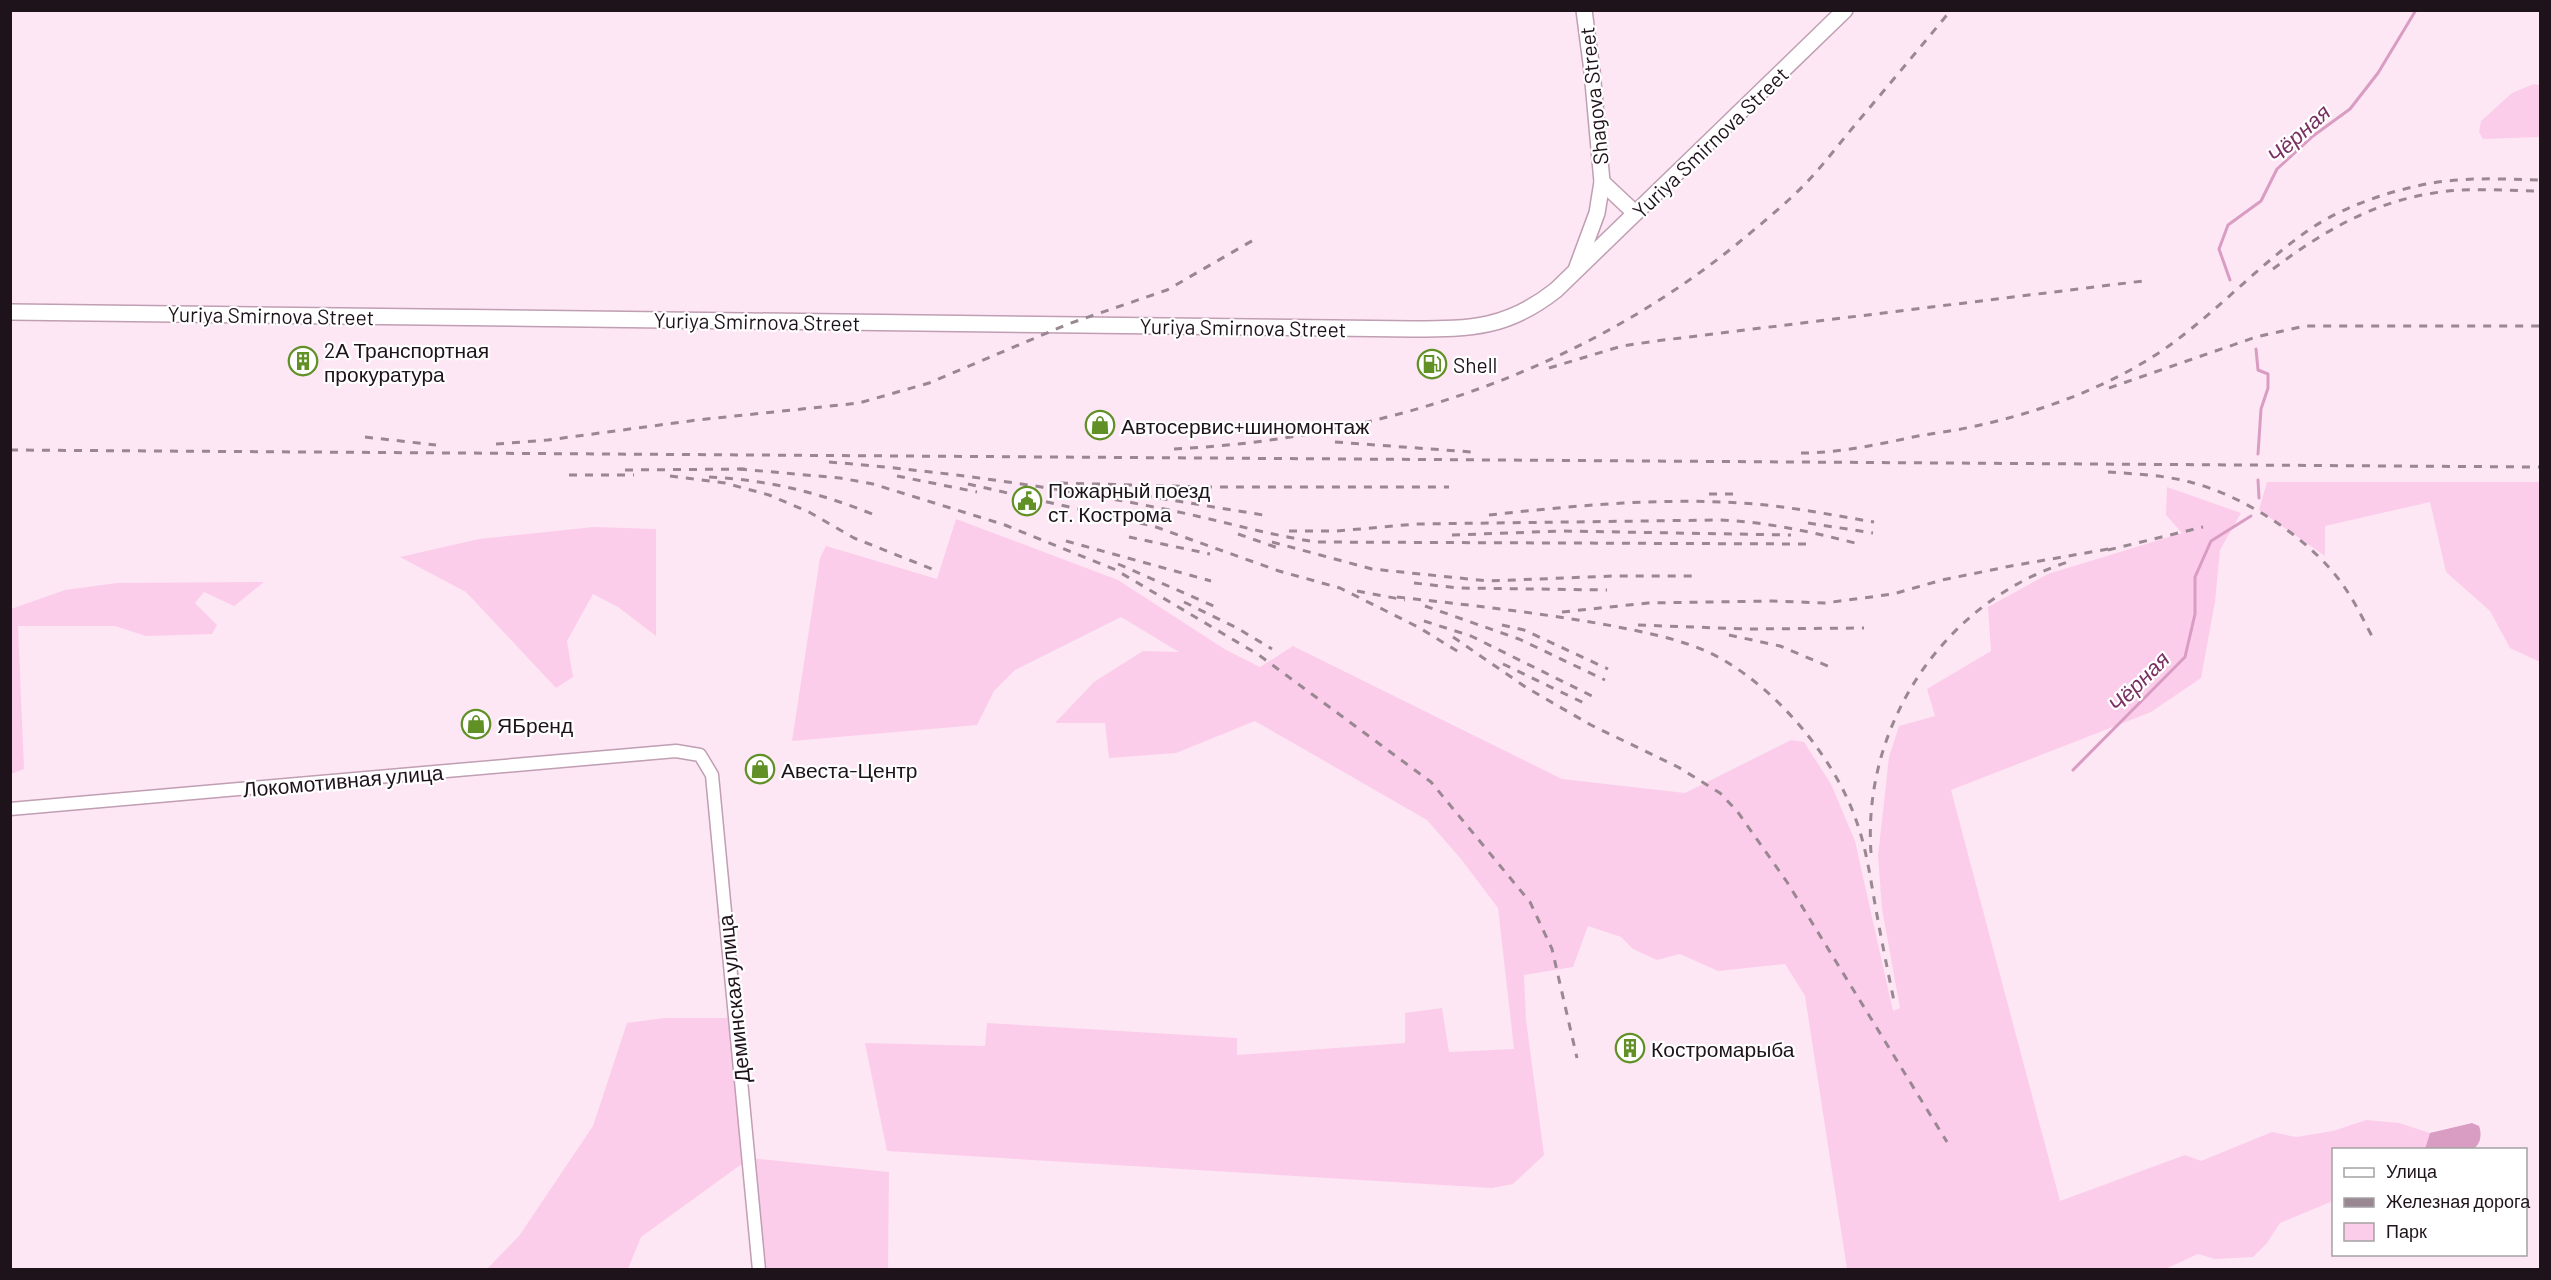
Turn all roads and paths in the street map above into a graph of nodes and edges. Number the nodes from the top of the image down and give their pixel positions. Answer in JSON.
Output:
{"nodes":[{"id":1,"x":1584,"y":10,"type":"edge"},
{"id":2,"x":1845,"y":10,"type":"edge"},
{"id":3,"x":1602,"y":182,"type":"junction"},
{"id":4,"x":1635,"y":213,"type":"junction"},
{"id":5,"x":1575,"y":272,"type":"junction"},
{"id":6,"x":10,"y":312,"type":"edge"},
{"id":7,"x":675,"y":751,"type":"joint"},
{"id":8,"x":10,"y":809,"type":"edge"},
{"id":9,"x":759,"y":1269,"type":"edge"}],
"edges":[{"from":1,"to":3,"type":"main road","name":"Shagova Street"},
{"from":2,"to":4,"type":"main road","name":"Yuriya Smirnova Street"},
{"from":3,"to":4,"type":"main road"},
{"from":3,"to":5,"type":"main road","name":"Shagova Street"},
{"from":4,"to":5,"type":"main road","name":"Yuriya Smirnova Street"},
{"from":5,"to":6,"type":"main road","name":"Yuriya Smirnova Street"},
{"from":7,"to":8,"type":"street","name":"Локомотивная улица"},
{"from":7,"to":9,"type":"street","name":"Деминская улица"}]}
